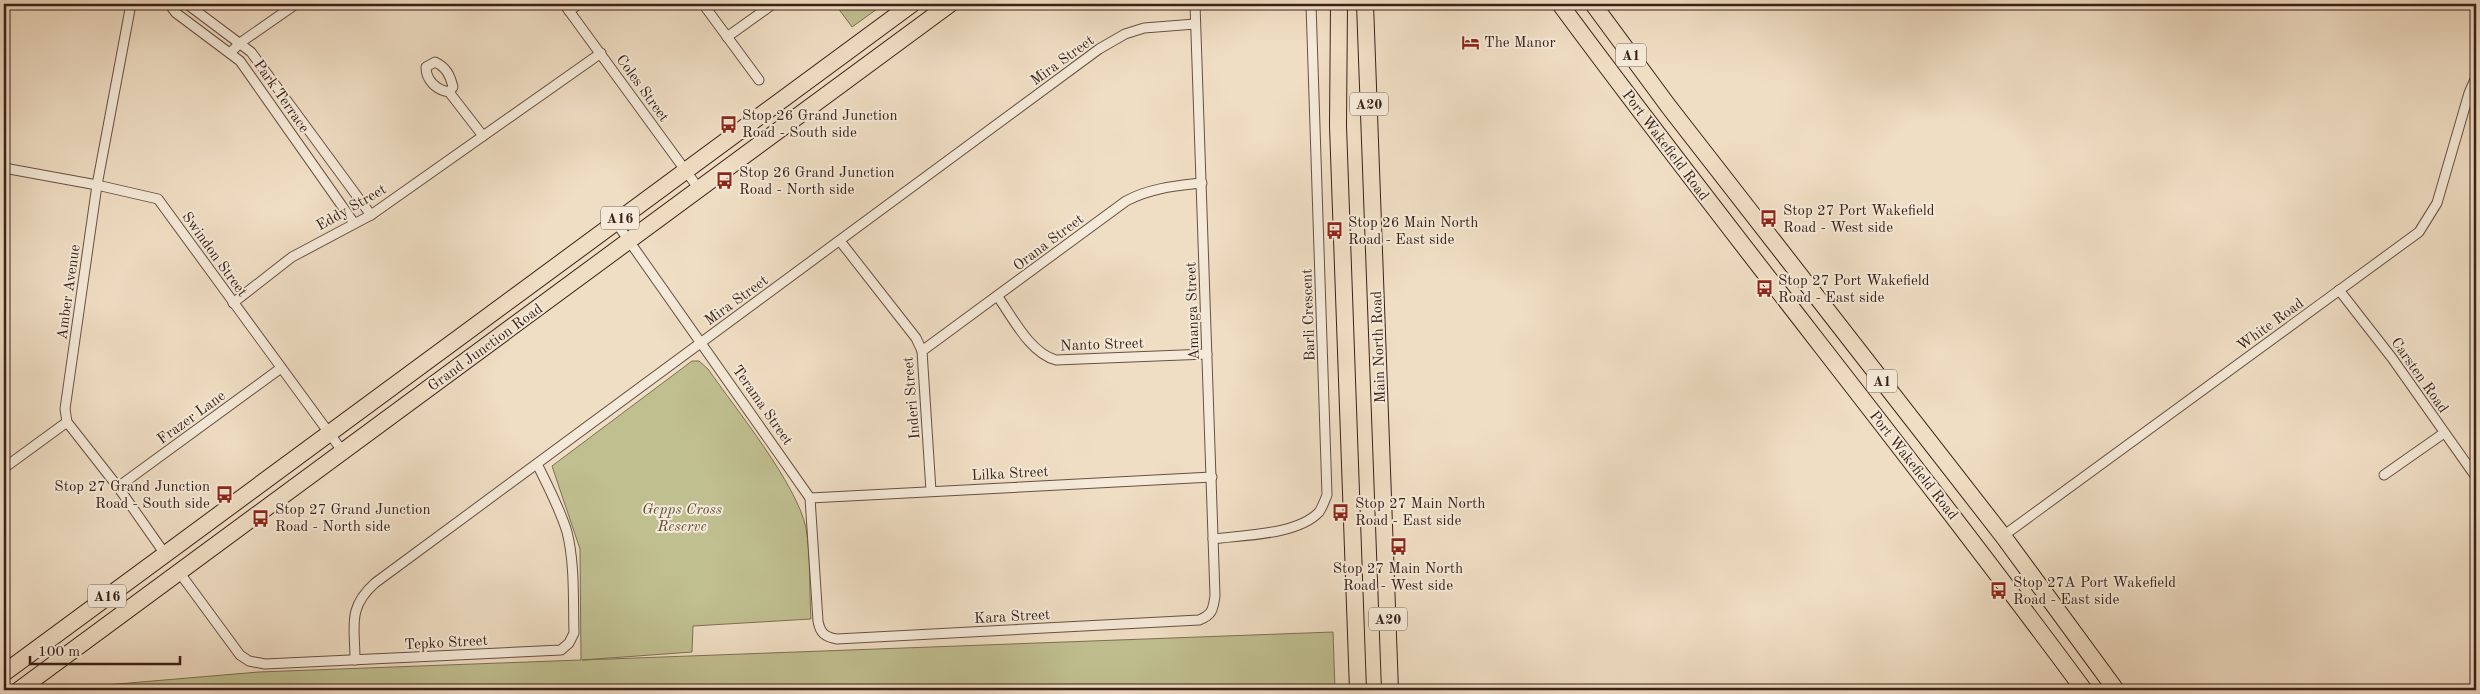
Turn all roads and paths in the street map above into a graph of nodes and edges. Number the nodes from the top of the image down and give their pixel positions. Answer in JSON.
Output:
{"nodes":[{"id":1,"x":131,"y":4,"type":"edge"},
{"id":2,"x":169,"y":4,"type":"edge"},
{"id":3,"x":187,"y":4,"type":"edge"},
{"id":4,"x":296,"y":4,"type":"edge"},
{"id":5,"x":579,"y":4,"type":"edge"},
{"id":6,"x":703,"y":4,"type":"edge"},
{"id":7,"x":773,"y":4,"type":"edge"},
{"id":8,"x":912,"y":4,"type":"edge"},
{"id":9,"x":950,"y":4,"type":"edge"},
{"id":10,"x":1196,"y":4,"type":"edge"},
{"id":11,"x":1311,"y":4,"type":"edge"},
{"id":12,"x":1338,"y":4,"type":"edge"},
{"id":13,"x":1365,"y":4,"type":"edge"},
{"id":14,"x":1560,"y":4,"type":"edge"},
{"id":15,"x":1593,"y":4,"type":"edge"},
{"id":16,"x":567,"y":7,"type":"edge"},
{"id":17,"x":1196,"y":24,"type":"junction"},
{"id":18,"x":727,"y":37,"type":"junction"},
{"id":19,"x":240,"y":43,"type":"junction"},
{"id":20,"x":230,"y":53,"type":"junction"},
{"id":21,"x":601,"y":53,"type":"junction"},
{"id":22,"x":2476,"y":78,"type":"edge"},
{"id":23,"x":759,"y":80,"type":"dead end"},
{"id":24,"x":449,"y":92,"type":"dead end"},
{"id":25,"x":483,"y":136,"type":"junction"},
{"id":26,"x":4,"y":168,"type":"edge"},
{"id":27,"x":685,"y":170,"type":"junction"},
{"id":28,"x":1202,"y":183,"type":"junction"},
{"id":29,"x":97,"y":185,"type":"junction"},
{"id":30,"x":699,"y":189,"type":"junction"},
{"id":31,"x":371,"y":215,"type":"junction"},
{"id":32,"x":615,"y":221,"type":"junction"},
{"id":33,"x":354,"y":223,"type":"junction"},
{"id":34,"x":1761,"y":226,"type":"junction"},
{"id":35,"x":629,"y":240,"type":"junction"},
{"id":36,"x":840,"y":241,"type":"junction"},
{"id":37,"x":1738,"y":242,"type":"junction"},
{"id":38,"x":2339,"y":290,"type":"junction"},
{"id":39,"x":998,"y":297,"type":"junction"},
{"id":40,"x":233,"y":303,"type":"junction"},
{"id":41,"x":702,"y":342,"type":"junction"},
{"id":42,"x":922,"y":351,"type":"junction"},
{"id":43,"x":1207,"y":354,"type":"junction"},
{"id":44,"x":281,"y":368,"type":"junction"},
{"id":45,"x":67,"y":422,"type":"junction"},
{"id":46,"x":2444,"y":433,"type":"junction"},
{"id":47,"x":329,"y":434,"type":"junction"},
{"id":48,"x":343,"y":452,"type":"junction"},
{"id":49,"x":537,"y":464,"type":"junction"},
{"id":50,"x":4,"y":468,"type":"edge"},
{"id":51,"x":2384,"y":475,"type":"dead end"},
{"id":52,"x":1212,"y":477,"type":"junction"},
{"id":53,"x":2476,"y":477,"type":"edge"},
{"id":54,"x":118,"y":487,"type":"junction"},
{"id":55,"x":931,"y":491,"type":"junction"},
{"id":56,"x":810,"y":498,"type":"junction"},
{"id":57,"x":1964,"y":528,"type":"junction"},
{"id":58,"x":2003,"y":536,"type":"junction"},
{"id":59,"x":1213,"y":539,"type":"junction"},
{"id":60,"x":165,"y":554,"type":"junction"},
{"id":61,"x":180,"y":572,"type":"junction"},
{"id":62,"x":2008,"y":587,"type":"junction"},
{"id":63,"x":1209,"y":616,"type":"joint"},
{"id":64,"x":355,"y":660,"type":"junction"},
{"id":65,"x":4,"y":673,"type":"edge"},
{"id":66,"x":19,"y":690,"type":"edge"},
{"id":67,"x":1358,"y":690,"type":"edge"},
{"id":68,"x":1390,"y":690,"type":"edge"},
{"id":69,"x":2084,"y":690,"type":"edge"},
{"id":70,"x":2116,"y":690,"type":"edge"}],
"edges":[{"from":1,"to":29,"type":"street","name":"Amber Avenue"},
{"from":2,"to":20,"type":"street","name":"Park Terrace"},
{"from":3,"to":19,"type":"street","name":"Park Terrace"},
{"from":4,"to":19,"type":"street"},
{"from":5,"to":16,"type":"street"},
{"from":6,"to":18,"type":"street"},
{"from":7,"to":18,"type":"street"},
{"from":8,"to":27,"type":"highway","name":"Grand Junction Road","number":"A16"},
{"from":9,"to":30,"type":"highway","name":"Grand Junction Road","number":"A16"},
{"from":10,"to":17,"type":"street","name":"Amanga Street"},
{"from":11,"to":59,"type":"street","name":"Barli Crescent"},
{"from":12,"to":67,"type":"highway","number":"A20"},
{"from":13,"to":68,"type":"highway","name":"Main North Road","number":"A20"},
{"from":14,"to":37,"type":"highway","name":"Port Wakefield Road","number":"A1"},
{"from":15,"to":34,"type":"highway","name":"Port Wakefield Road","number":"A1"},
{"from":16,"to":21,"type":"street","name":"Coles Street"},
{"from":17,"to":28,"type":"street","name":"Amanga Street"},
{"from":17,"to":36,"type":"street","name":"Mira Street"},
{"from":18,"to":23,"type":"street"},
{"from":19,"to":20,"type":"street"},
{"from":19,"to":31,"type":"street","name":"Park Terrace"},
{"from":20,"to":33,"type":"street","name":"Park Terrace"},
{"from":21,"to":25,"type":"street","name":"Eddy Street"},
{"from":21,"to":27,"type":"street","name":"Coles Street"},
{"from":22,"to":38,"type":"street","name":"White Road"},
{"from":24,"to":25,"type":"street"},
{"from":25,"to":31,"type":"street","name":"Eddy Street"},
{"from":26,"to":29,"type":"street","name":"Swindon Street"},
{"from":27,"to":30,"type":"street","name":"Coles Street"},
{"from":27,"to":32,"type":"highway","name":"Grand Junction Road","number":"A16"},
{"from":28,"to":39,"type":"street","name":"Orana Street"},
{"from":28,"to":43,"type":"street","name":"Amanga Street"},
{"from":29,"to":40,"type":"street","name":"Swindon Street"},
{"from":29,"to":45,"type":"street","name":"Amber Avenue"},
{"from":30,"to":35,"type":"highway","name":"Grand Junction Road","number":"A16"},
{"from":31,"to":33,"type":"street","name":"Eddy Street"},
{"from":32,"to":35,"type":"street","name":"Terama Street"},
{"from":32,"to":47,"type":"highway","name":"Grand Junction Road","number":"A16"},
{"from":33,"to":40,"type":"street","name":"Eddy Street"},
{"from":34,"to":37,"type":"highway"},
{"from":34,"to":58,"type":"highway","name":"Port Wakefield Road","number":"A1"},
{"from":35,"to":41,"type":"street","name":"Terama Street"},
{"from":35,"to":48,"type":"highway","name":"Grand Junction Road","number":"A16"},
{"from":36,"to":41,"type":"street","name":"Mira Street"},
{"from":36,"to":42,"type":"street","name":"Inderi Street"},
{"from":37,"to":57,"type":"highway","name":"Port Wakefield Road","number":"A1"},
{"from":38,"to":46,"type":"street","name":"Carsten Road"},
{"from":38,"to":58,"type":"street","name":"White Road"},
{"from":39,"to":42,"type":"street","name":"Orana Street"},
{"from":39,"to":43,"type":"street","name":"Nanto Street"},
{"from":40,"to":44,"type":"street","name":"Swindon Street"},
{"from":41,"to":49,"type":"street","name":"Mira Street"},
{"from":41,"to":56,"type":"street","name":"Terama Street"},
{"from":42,"to":55,"type":"street","name":"Inderi Street"},
{"from":43,"to":52,"type":"street","name":"Amanga Street"},
{"from":44,"to":47,"type":"street","name":"Swindon Street"},
{"from":44,"to":54,"type":"street","name":"Frazer Lane"},
{"from":45,"to":50,"type":"street"},
{"from":45,"to":54,"type":"street"},
{"from":46,"to":51,"type":"street"},
{"from":46,"to":53,"type":"street","name":"Carsten Road"},
{"from":47,"to":48,"type":"street","name":"Swindon Street"},
{"from":47,"to":60,"type":"highway","name":"Grand Junction Road","number":"A16"},
{"from":48,"to":61,"type":"highway","name":"Grand Junction Road","number":"A16"},
{"from":49,"to":64,"type":"street","name":"Mira Street"},
{"from":49,"to":64,"type":"street","name":"Tepko Street"},
{"from":52,"to":55,"type":"street","name":"Lilka Street"},
{"from":52,"to":59,"type":"street","name":"Amanga Street"},
{"from":54,"to":60,"type":"street"},
{"from":55,"to":56,"type":"street","name":"Lilka Street"},
{"from":56,"to":63,"type":"street","name":"Kara Street"},
{"from":57,"to":58,"type":"highway"},
{"from":57,"to":62,"type":"highway","name":"Port Wakefield Road","number":"A1"},
{"from":58,"to":62,"type":"highway"},
{"from":58,"to":70,"type":"highway","name":"Port Wakefield Road","number":"A1"},
{"from":59,"to":63,"type":"street","name":"Amanga Street"},
{"from":60,"to":65,"type":"highway","name":"Grand Junction Road","number":"A16"},
{"from":61,"to":64,"type":"street","name":"Tepko Street"},
{"from":61,"to":66,"type":"highway","name":"Grand Junction Road","number":"A16"},
{"from":62,"to":69,"type":"highway","name":"Port Wakefield Road","number":"A1"}]}
